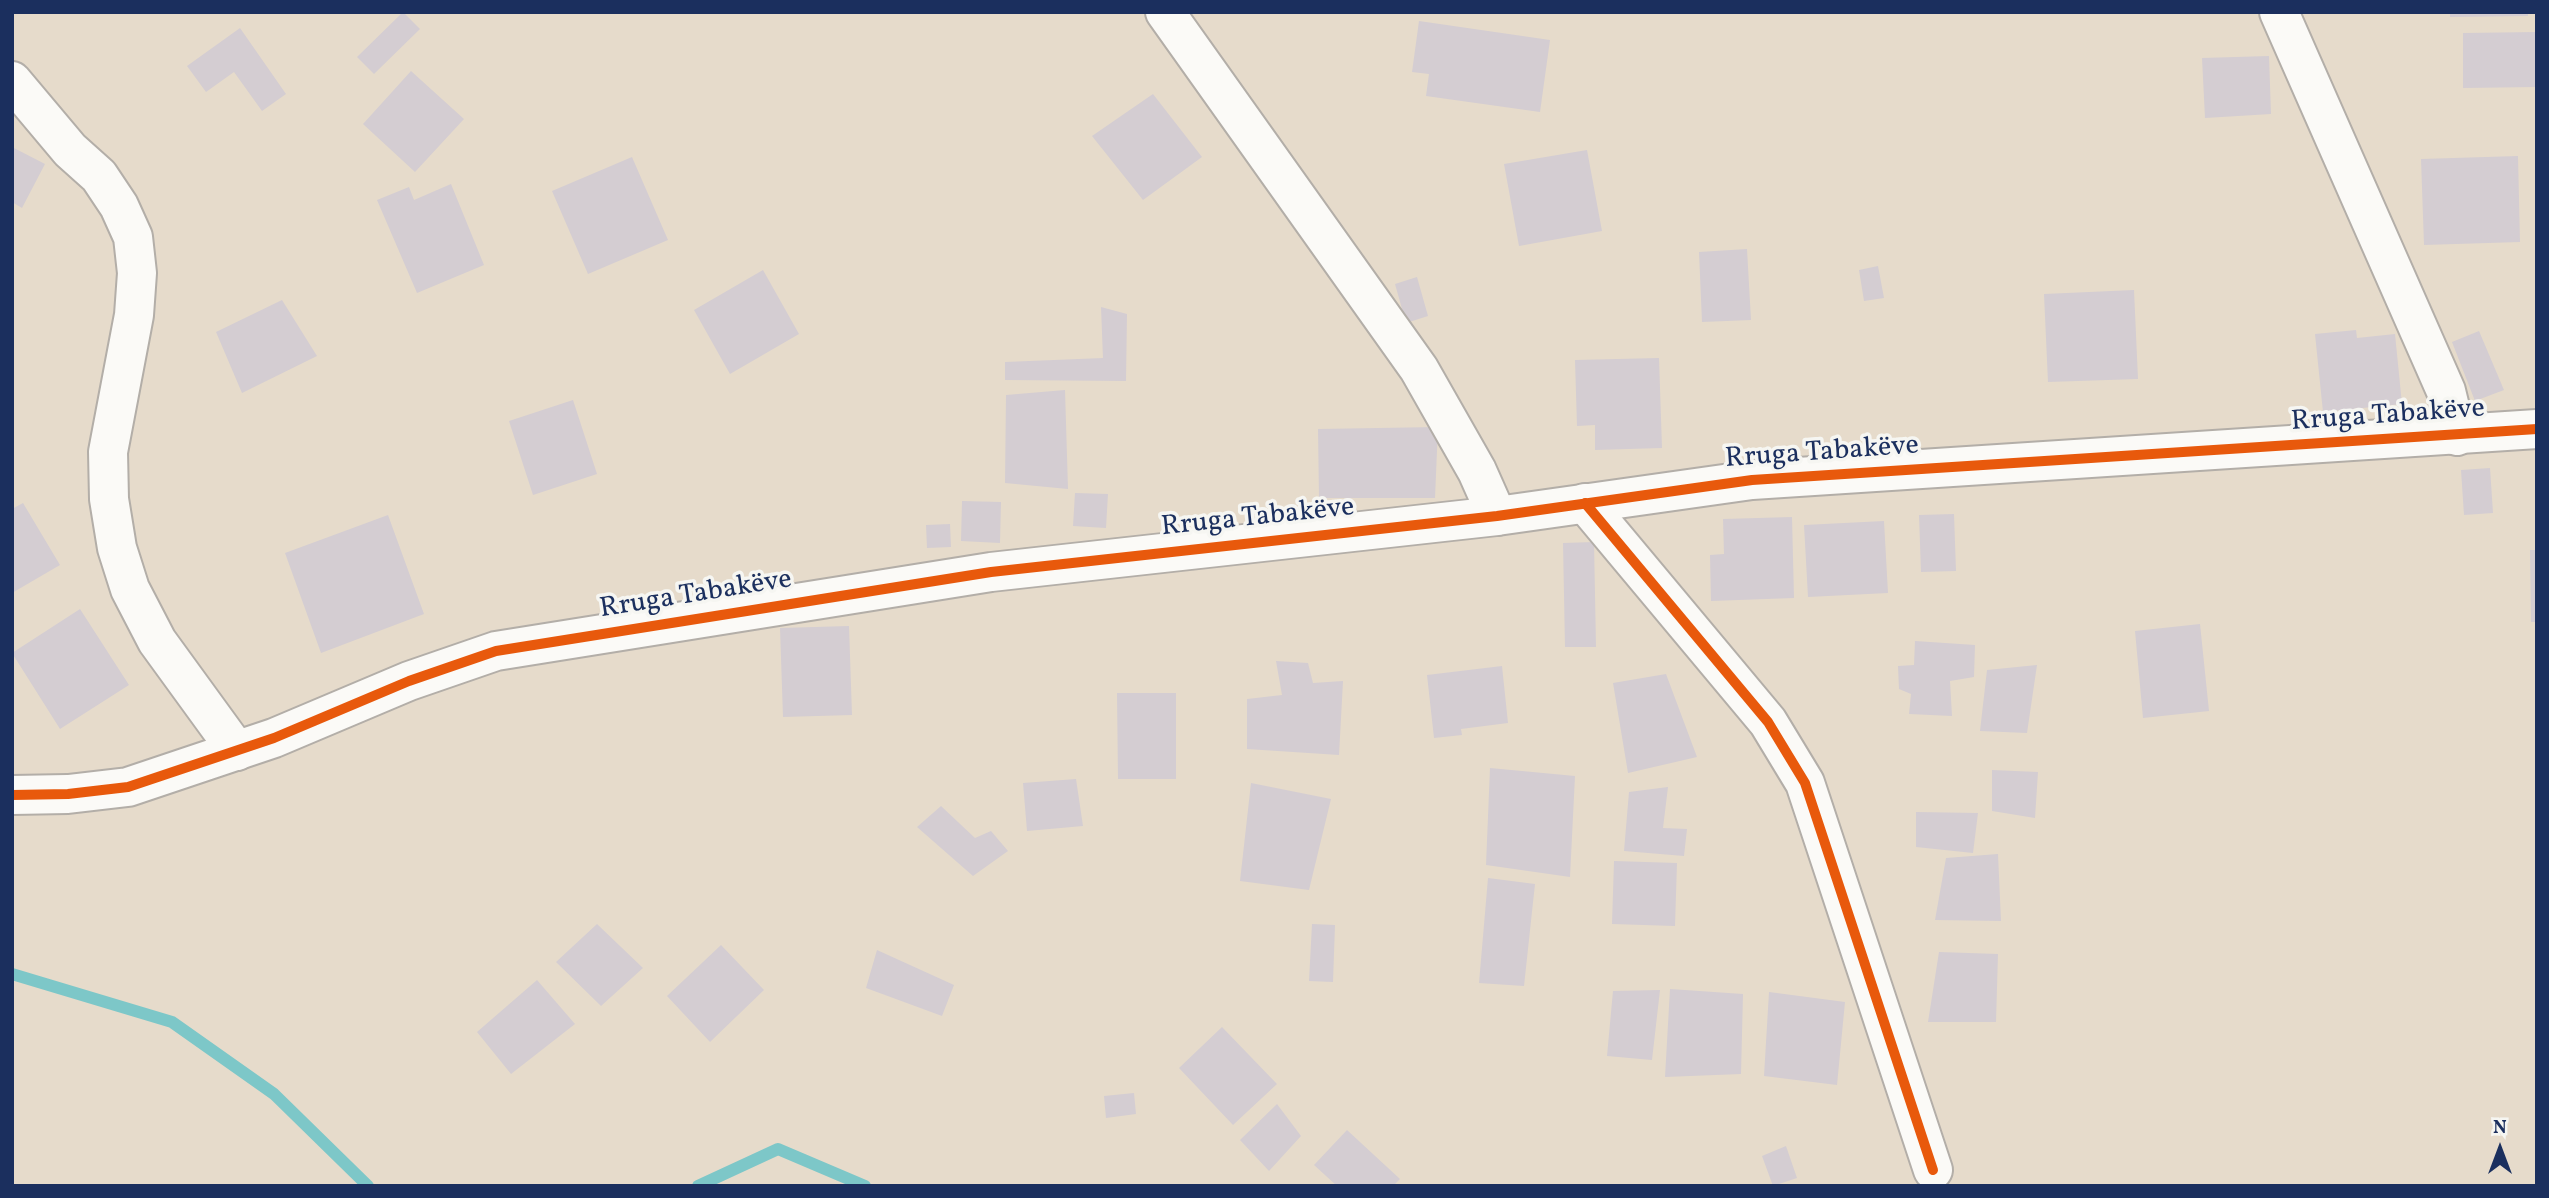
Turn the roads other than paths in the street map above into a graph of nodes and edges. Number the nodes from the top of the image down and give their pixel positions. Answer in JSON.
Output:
{"nodes":[{"id":1,"x":1165,"y":12,"type":"edge"},
{"id":2,"x":2279,"y":12,"type":"edge"},
{"id":3,"x":12,"y":82,"type":"edge"},
{"id":4,"x":2537,"y":429,"type":"edge"},
{"id":5,"x":2457,"y":436,"type":"junction"},
{"id":6,"x":1585,"y":503,"type":"junction"},
{"id":7,"x":1497,"y":516,"type":"junction"},
{"id":8,"x":237,"y":751,"type":"junction"},
{"id":9,"x":12,"y":795,"type":"edge"},
{"id":10,"x":1933,"y":1171,"type":"dead end"}],
"edges":[{"from":1,"to":7,"type":"street"},
{"from":2,"to":5,"type":"street"},
{"from":3,"to":8,"type":"street"},
{"from":4,"to":5,"type":"street","name":"Rruga Tabakëve"},
{"from":5,"to":6,"type":"street","name":"Rruga Tabakëve"},
{"from":6,"to":7,"type":"street","name":"Rruga Tabakëve"},
{"from":6,"to":10,"type":"street"},
{"from":7,"to":8,"type":"street","name":"Rruga Tabakëve"},
{"from":8,"to":9,"type":"street","name":"Rruga Tabakëve"}]}
